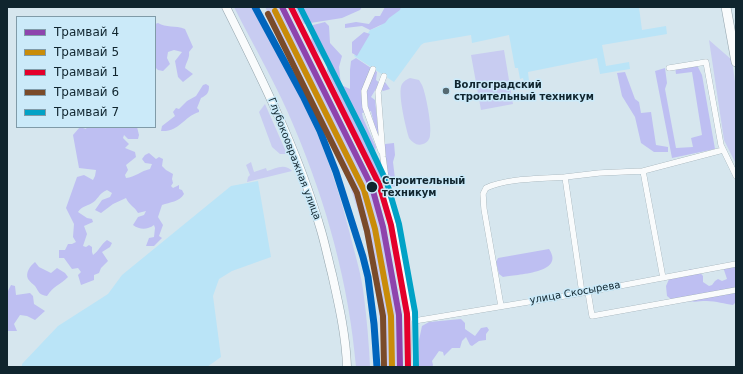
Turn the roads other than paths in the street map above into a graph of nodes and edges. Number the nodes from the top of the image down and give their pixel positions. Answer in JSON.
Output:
{"nodes":[{"id":1,"x":226,"y":7,"type":"edge"},
{"id":2,"x":726,"y":7,"type":"edge"},
{"id":3,"x":736,"y":62,"type":"edge"},
{"id":4,"x":669,"y":68,"type":"dead end"},
{"id":5,"x":373,"y":69,"type":"dead end"},
{"id":6,"x":384,"y":76,"type":"dead end"},
{"id":7,"x":723,"y":150,"type":"junction"},
{"id":8,"x":383,"y":156,"type":"junction"},
{"id":9,"x":643,"y":171,"type":"junction"},
{"id":10,"x":736,"y":176,"type":"edge"},
{"id":11,"x":565,"y":177,"type":"junction"},
{"id":12,"x":736,"y":264,"type":"edge"},
{"id":13,"x":663,"y":278,"type":"junction"},
{"id":14,"x":736,"y":290,"type":"edge"},
{"id":15,"x":588,"y":292,"type":"junction"},
{"id":16,"x":582,"y":293,"type":"junction"},
{"id":17,"x":501,"y":306,"type":"junction"},
{"id":18,"x":414,"y":321,"type":"junction"},
{"id":19,"x":347,"y":367,"type":"edge"},
{"id":20,"x":415,"y":367,"type":"edge"}],
"edges":[{"from":1,"to":19,"type":"main road","name":"Глубокоовражная улица"},
{"from":2,"to":3,"type":"highway"},
{"from":4,"to":7,"type":"street"},
{"from":5,"to":8,"type":"street"},
{"from":6,"to":8,"type":"street"},
{"from":7,"to":9,"type":"street"},
{"from":7,"to":10,"type":"street"},
{"from":8,"to":18,"type":"street"},
{"from":9,"to":11,"type":"street"},
{"from":9,"to":13,"type":"street"},
{"from":11,"to":16,"type":"street"},
{"from":11,"to":17,"type":"street"},
{"from":12,"to":13,"type":"street","name":"улица Скосырева"},
{"from":13,"to":15,"type":"street","name":"улица Скосырева"},
{"from":14,"to":15,"type":"street"},
{"from":15,"to":16,"type":"street","name":"улица Скосырева"},
{"from":16,"to":17,"type":"street","name":"улица Скосырева"},
{"from":17,"to":18,"type":"street","name":"улица Скосырева"},
{"from":18,"to":20,"type":"street"}]}
